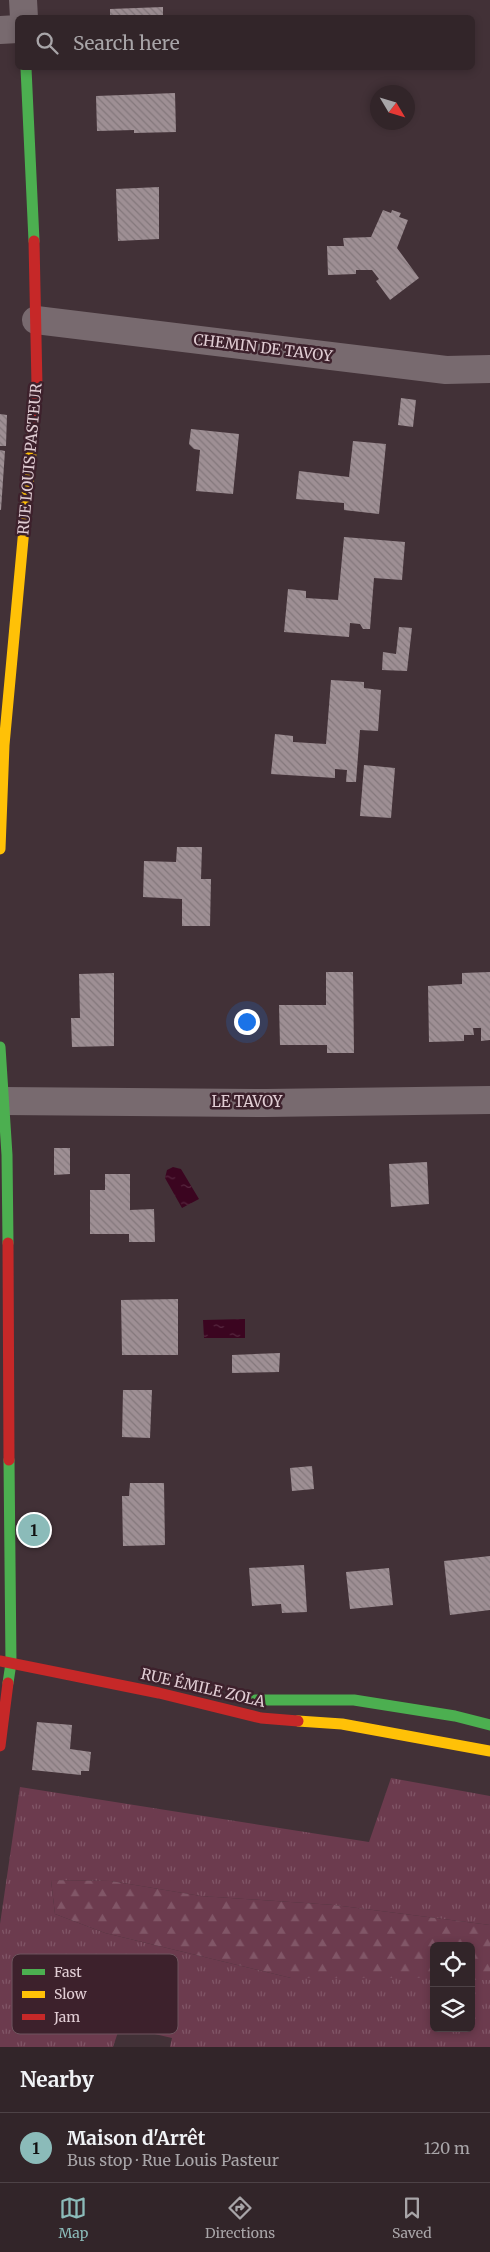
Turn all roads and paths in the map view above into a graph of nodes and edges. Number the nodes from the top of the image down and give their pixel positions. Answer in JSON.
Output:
{"nodes":[{"id":1,"x":23,"y":0,"type":"edge"},
{"id":2,"x":24,"y":15,"type":"edge"},
{"id":3,"x":15,"y":29,"type":"edge"},
{"id":4,"x":0,"y":30,"type":"edge"},
{"id":5,"x":26,"y":70,"type":"edge"},
{"id":6,"x":36,"y":320,"type":"junction"},
{"id":7,"x":490,"y":369,"type":"edge"},
{"id":8,"x":0,"y":849,"type":"edge"},
{"id":9,"x":0,"y":1047,"type":"edge"},
{"id":10,"x":490,"y":1100,"type":"edge"},
{"id":11,"x":3,"y":1101,"type":"junction"},
{"id":12,"x":6,"y":1662,"type":"edge"},
{"id":13,"x":159,"y":1693,"type":"junction"},
{"id":14,"x":490,"y":1726,"type":"edge"},
{"id":15,"x":0,"y":1746,"type":"edge"},
{"id":16,"x":490,"y":1751,"type":"edge"}],
"edges":[{"from":1,"to":2,"type":"street"},
{"from":3,"to":4,"type":"street"},
{"from":5,"to":6,"type":"street","name":"RUE LOUIS PASTEUR"},
{"from":6,"to":7,"type":"street","name":"CHEMIN DE TAVOY"},
{"from":6,"to":8,"type":"street","name":"RUE LOUIS PASTEUR"},
{"from":9,"to":11,"type":"street"},
{"from":10,"to":11,"type":"street","name":"LE TAVOY"},
{"from":11,"to":12,"type":"street"},
{"from":12,"to":13,"type":"street","name":"RUE ÉMILE ZOLA"},
{"from":12,"to":15,"type":"street"},
{"from":13,"to":14,"type":"street"},
{"from":13,"to":16,"type":"street","name":"RUE ÉMILE ZOLA"}]}
